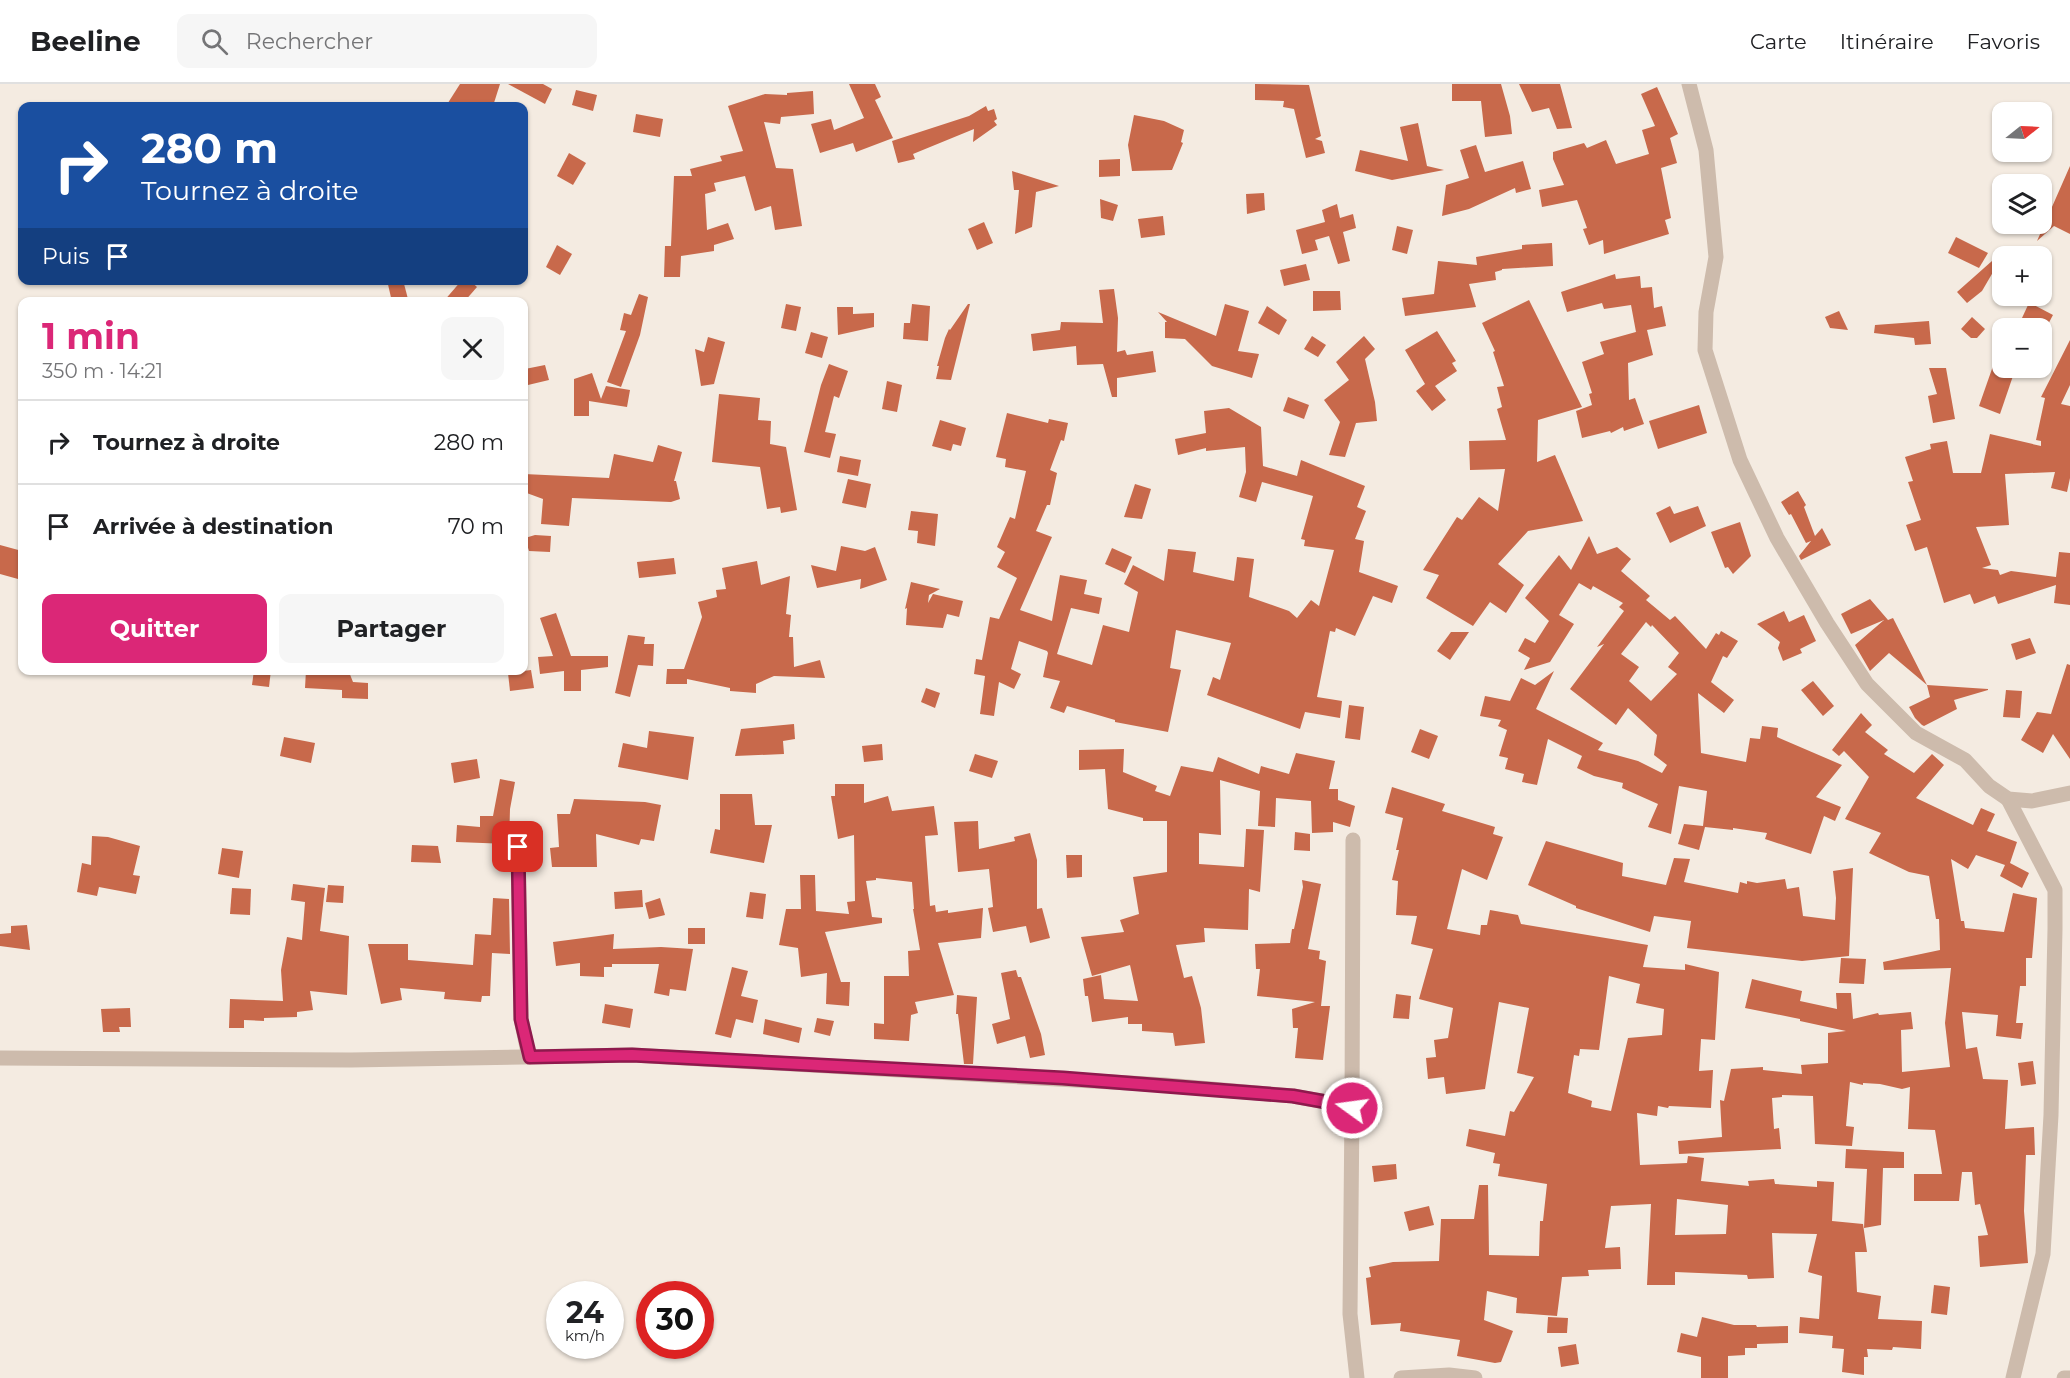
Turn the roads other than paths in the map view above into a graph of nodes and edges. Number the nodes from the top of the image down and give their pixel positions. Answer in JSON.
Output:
{"nodes":[{"id":1,"x":1689,"y":84,"type":"edge"},
{"id":2,"x":2070,"y":793,"type":"edge"},
{"id":3,"x":2008,"y":800,"type":"junction"},
{"id":4,"x":1353,"y":840,"type":"dead end"},
{"id":5,"x":518,"y":847,"type":"dead end"},
{"id":6,"x":2070,"y":920,"type":"edge"},
{"id":7,"x":2055,"y":929,"type":"junction"},
{"id":8,"x":530,"y":1057,"type":"junction"},
{"id":9,"x":0,"y":1058,"type":"edge"},
{"id":10,"x":1352,"y":1108,"type":"junction"},
{"id":11,"x":1357,"y":1378,"type":"edge"},
{"id":12,"x":1401,"y":1378,"type":"edge"},
{"id":13,"x":1475,"y":1378,"type":"edge"},
{"id":14,"x":2013,"y":1378,"type":"edge"},
{"id":15,"x":2064,"y":1378,"type":"edge"},
{"id":16,"x":2070,"y":1378,"type":"edge"}],
"edges":[{"from":1,"to":3,"type":"street"},
{"from":2,"to":3,"type":"street"},
{"from":3,"to":7,"type":"street"},
{"from":4,"to":10,"type":"street"},
{"from":5,"to":8,"type":"street"},
{"from":6,"to":7,"type":"street"},
{"from":7,"to":14,"type":"street"},
{"from":8,"to":9,"type":"street"},
{"from":8,"to":10,"type":"street"},
{"from":10,"to":11,"type":"street"},
{"from":12,"to":13,"type":"street"},
{"from":15,"to":16,"type":"street"}]}
